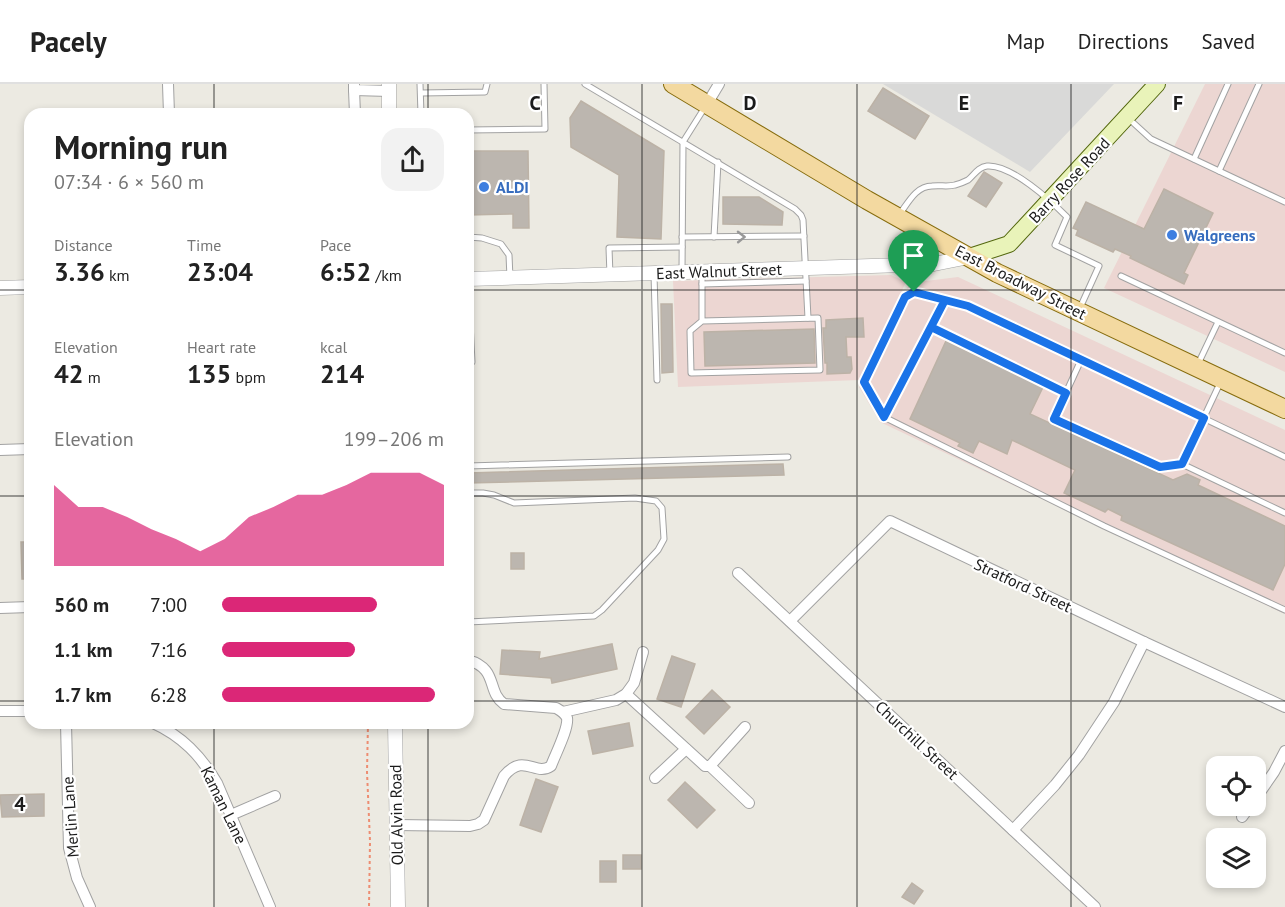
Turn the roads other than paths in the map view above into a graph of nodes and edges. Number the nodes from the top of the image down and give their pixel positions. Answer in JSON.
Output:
{"nodes":[{"id":1,"x":168,"y":84,"type":"edge"},
{"id":2,"x":420,"y":84,"type":"edge"},
{"id":3,"x":487,"y":84,"type":"edge"},
{"id":4,"x":544,"y":84,"type":"edge"},
{"id":5,"x":585,"y":84,"type":"edge"},
{"id":6,"x":673,"y":84,"type":"edge"},
{"id":7,"x":719,"y":84,"type":"edge"},
{"id":8,"x":1157,"y":84,"type":"edge"},
{"id":9,"x":1228,"y":84,"type":"edge"},
{"id":10,"x":1259,"y":84,"type":"edge"},
{"id":11,"x":354,"y":87,"type":"edge"},
{"id":12,"x":389,"y":87,"type":"edge"},
{"id":13,"x":421,"y":93,"type":"junction"},
{"id":14,"x":707,"y":104,"type":"junction"},
{"id":15,"x":169,"y":108,"type":"edge"},
{"id":16,"x":355,"y":108,"type":"edge"},
{"id":17,"x":389,"y":108,"type":"edge"},
{"id":18,"x":421,"y":108,"type":"edge"},
{"id":19,"x":1127,"y":117,"type":"junction"},
{"id":20,"x":474,"y":130,"type":"edge"},
{"id":21,"x":683,"y":141,"type":"junction"},
{"id":22,"x":1194,"y":159,"type":"junction"},
{"id":23,"x":718,"y":162,"type":"junction"},
{"id":24,"x":1220,"y":171,"type":"junction"},
{"id":25,"x":1050,"y":200,"type":"junction"},
{"id":26,"x":1285,"y":202,"type":"edge"},
{"id":27,"x":898,"y":217,"type":"junction"},
{"id":28,"x":804,"y":236,"type":"junction"},
{"id":29,"x":474,"y":237,"type":"edge"},
{"id":30,"x":682,"y":237,"type":"junction"},
{"id":31,"x":714,"y":237,"type":"junction"},
{"id":32,"x":682,"y":247,"type":"junction"},
{"id":33,"x":969,"y":257,"type":"junction"},
{"id":34,"x":916,"y":264,"type":"junction"},
{"id":35,"x":682,"y":273,"type":"junction"},
{"id":36,"x":654,"y":274,"type":"junction"},
{"id":37,"x":805,"y":274,"type":"junction"},
{"id":38,"x":610,"y":276,"type":"junction"},
{"id":39,"x":1121,"y":276,"type":"dead end"},
{"id":40,"x":510,"y":278,"type":"junction"},
{"id":41,"x":702,"y":278,"type":"junction"},
{"id":42,"x":474,"y":281,"type":"edge"},
{"id":43,"x":0,"y":288,"type":"edge"},
{"id":44,"x":24,"y":288,"type":"edge"},
{"id":45,"x":914,"y":292,"type":"junction"},
{"id":46,"x":945,"y":300,"type":"junction"},
{"id":47,"x":1078,"y":311,"type":"junction"},
{"id":48,"x":808,"y":318,"type":"junction"},
{"id":49,"x":702,"y":321,"type":"junction"},
{"id":50,"x":1218,"y":322,"type":"junction"},
{"id":51,"x":931,"y":327,"type":"junction"},
{"id":52,"x":1285,"y":353,"type":"edge"},
{"id":53,"x":1081,"y":360,"type":"junction"},
{"id":54,"x":1197,"y":367,"type":"junction"},
{"id":55,"x":1222,"y":379,"type":"junction"},
{"id":56,"x":657,"y":380,"type":"dead end"},
{"id":57,"x":1066,"y":393,"type":"junction"},
{"id":58,"x":1285,"y":409,"type":"edge"},
{"id":59,"x":884,"y":417,"type":"junction"},
{"id":60,"x":1204,"y":418,"type":"junction"},
{"id":61,"x":24,"y":449,"type":"edge"},
{"id":62,"x":0,"y":450,"type":"edge"},
{"id":63,"x":788,"y":457,"type":"dead end"},
{"id":64,"x":1285,"y":457,"type":"edge"},
{"id":65,"x":1182,"y":464,"type":"junction"},
{"id":66,"x":474,"y":466,"type":"edge"},
{"id":67,"x":474,"y":493,"type":"edge"},
{"id":68,"x":1285,"y":513,"type":"edge"},
{"id":69,"x":738,"y":573,"type":"dead end"},
{"id":70,"x":24,"y":607,"type":"edge"},
{"id":71,"x":0,"y":608,"type":"edge"},
{"id":72,"x":1285,"y":610,"type":"edge"},
{"id":73,"x":790,"y":621,"type":"junction"},
{"id":74,"x":474,"y":622,"type":"edge"},
{"id":75,"x":1144,"y":642,"type":"junction"},
{"id":76,"x":643,"y":651,"type":"dead end"},
{"id":77,"x":474,"y":662,"type":"edge"},
{"id":78,"x":626,"y":694,"type":"junction"},
{"id":79,"x":1285,"y":707,"type":"edge"},
{"id":80,"x":0,"y":711,"type":"edge"},
{"id":81,"x":24,"y":711,"type":"edge"},
{"id":82,"x":563,"y":712,"type":"junction"},
{"id":83,"x":746,"y":727,"type":"dead end"},
{"id":84,"x":66,"y":729,"type":"edge"},
{"id":85,"x":165,"y":729,"type":"edge"},
{"id":86,"x":395,"y":729,"type":"edge"},
{"id":87,"x":686,"y":749,"type":"junction"},
{"id":88,"x":1285,"y":752,"type":"edge"},
{"id":89,"x":711,"y":766,"type":"junction"},
{"id":90,"x":655,"y":778,"type":"dead end"},
{"id":91,"x":1266,"y":784,"type":"edge"},
{"id":92,"x":275,"y":796,"type":"dead end"},
{"id":93,"x":749,"y":803,"type":"dead end"},
{"id":94,"x":231,"y":815,"type":"junction"},
{"id":95,"x":397,"y":825,"type":"junction"},
{"id":96,"x":1013,"y":830,"type":"junction"},
{"id":97,"x":90,"y":907,"type":"edge"},
{"id":98,"x":270,"y":907,"type":"edge"},
{"id":99,"x":398,"y":907,"type":"edge"},
{"id":100,"x":1095,"y":907,"type":"edge"}],
"edges":[{"from":1,"to":15,"type":"street"},
{"from":2,"to":13,"type":"lane"},
{"from":3,"to":13,"type":"lane"},
{"from":4,"to":20,"type":"lane"},
{"from":5,"to":21,"type":"lane"},
{"from":6,"to":14,"type":"main road","name":"East Broadway Street"},
{"from":7,"to":14,"type":"street"},
{"from":8,"to":19,"type":"main road","name":"Barry Rose Road"},
{"from":9,"to":22,"type":"lane"},
{"from":10,"to":24,"type":"lane"},
{"from":11,"to":12,"type":"street"},
{"from":11,"to":16,"type":"street"},
{"from":12,"to":17,"type":"street"},
{"from":13,"to":18,"type":"lane"},
{"from":14,"to":21,"type":"lane"},
{"from":14,"to":27,"type":"main road","name":"East Broadway Street"},
{"from":19,"to":22,"type":"lane"},
{"from":19,"to":25,"type":"main road","name":"Barry Rose Road"},
{"from":21,"to":23,"type":"lane"},
{"from":21,"to":30,"type":"lane"},
{"from":22,"to":24,"type":"lane"},
{"from":23,"to":28,"type":"lane"},
{"from":23,"to":31,"type":"lane"},
{"from":24,"to":26,"type":"lane"},
{"from":25,"to":27,"type":"lane"},
{"from":25,"to":33,"type":"main road","name":"Barry Rose Road"},
{"from":25,"to":47,"type":"lane"},
{"from":27,"to":33,"type":"main road","name":"East Broadway Street"},
{"from":31,"to":28,"type":"lane","one_way":true},
{"from":28,"to":37,"type":"lane"},
{"from":29,"to":40,"type":"lane"},
{"from":30,"to":31,"type":"lane"},
{"from":30,"to":32,"type":"lane"},
{"from":32,"to":35,"type":"lane"},
{"from":32,"to":38,"type":"lane"},
{"from":33,"to":34,"type":"street","name":"East Walnut Street"},
{"from":33,"to":47,"type":"main road","name":"East Broadway Street"},
{"from":34,"to":37,"type":"street","name":"East Walnut Street"},
{"from":34,"to":45,"type":"lane"},
{"from":35,"to":36,"type":"street","name":"East Walnut Street"},
{"from":35,"to":41,"type":"street","name":"East Walnut Street"},
{"from":36,"to":38,"type":"street","name":"East Walnut Street"},
{"from":36,"to":56,"type":"lane"},
{"from":37,"to":41,"type":"street","name":"East Walnut Street"},
{"from":37,"to":48,"type":"lane"},
{"from":38,"to":40,"type":"street","name":"East Walnut Street"},
{"from":39,"to":50,"type":"lane"},
{"from":40,"to":42,"type":"street","name":"East Walnut Street"},
{"from":41,"to":49,"type":"lane"},
{"from":43,"to":44,"type":"street"},
{"from":45,"to":46,"type":"lane"},
{"from":45,"to":59,"type":"lane"},
{"from":46,"to":51,"type":"lane"},
{"from":46,"to":53,"type":"lane"},
{"from":47,"to":54,"type":"main road","name":"East Broadway Street"},
{"from":48,"to":49,"type":"lane"},
{"from":48,"to":49,"type":"lane"},
{"from":50,"to":52,"type":"lane"},
{"from":50,"to":54,"type":"lane"},
{"from":51,"to":57,"type":"lane"},
{"from":51,"to":59,"type":"lane"},
{"from":53,"to":57,"type":"lane"},
{"from":53,"to":60,"type":"lane"},
{"from":54,"to":55,"type":"main road","name":"East Broadway Street"},
{"from":55,"to":58,"type":"main road","name":"East Broadway Street"},
{"from":55,"to":60,"type":"lane"},
{"from":57,"to":65,"type":"lane"},
{"from":59,"to":72,"type":"lane"},
{"from":60,"to":64,"type":"lane"},
{"from":60,"to":65,"type":"lane"},
{"from":61,"to":62,"type":"street"},
{"from":63,"to":66,"type":"lane"},
{"from":65,"to":68,"type":"lane"},
{"from":67,"to":74,"type":"lane"},
{"from":69,"to":73,"type":"street","name":"Churchill Street"},
{"from":70,"to":71,"type":"street"},
{"from":73,"to":75,"type":"street","name":"Stratford Street"},
{"from":73,"to":96,"type":"street","name":"Churchill Street"},
{"from":75,"to":79,"type":"street","name":"Stratford Street"},
{"from":75,"to":96,"type":"street"},
{"from":76,"to":78,"type":"street"},
{"from":77,"to":82,"type":"street"},
{"from":78,"to":82,"type":"street"},
{"from":78,"to":87,"type":"street"},
{"from":80,"to":81,"type":"street"},
{"from":82,"to":95,"type":"street"},
{"from":83,"to":89,"type":"street"},
{"from":84,"to":97,"type":"street","name":"Merlin Lane"},
{"from":85,"to":94,"type":"street","name":"Kaman Lane"},
{"from":86,"to":95,"type":"street","name":"Old Alvin Road"},
{"from":87,"to":89,"type":"street"},
{"from":87,"to":90,"type":"street"},
{"from":88,"to":91,"type":"street"},
{"from":89,"to":93,"type":"street"},
{"from":92,"to":94,"type":"street"},
{"from":94,"to":98,"type":"street","name":"Kaman Lane"},
{"from":95,"to":99,"type":"street","name":"Old Alvin Road"},
{"from":96,"to":100,"type":"street","name":"Churchill Street"}]}
